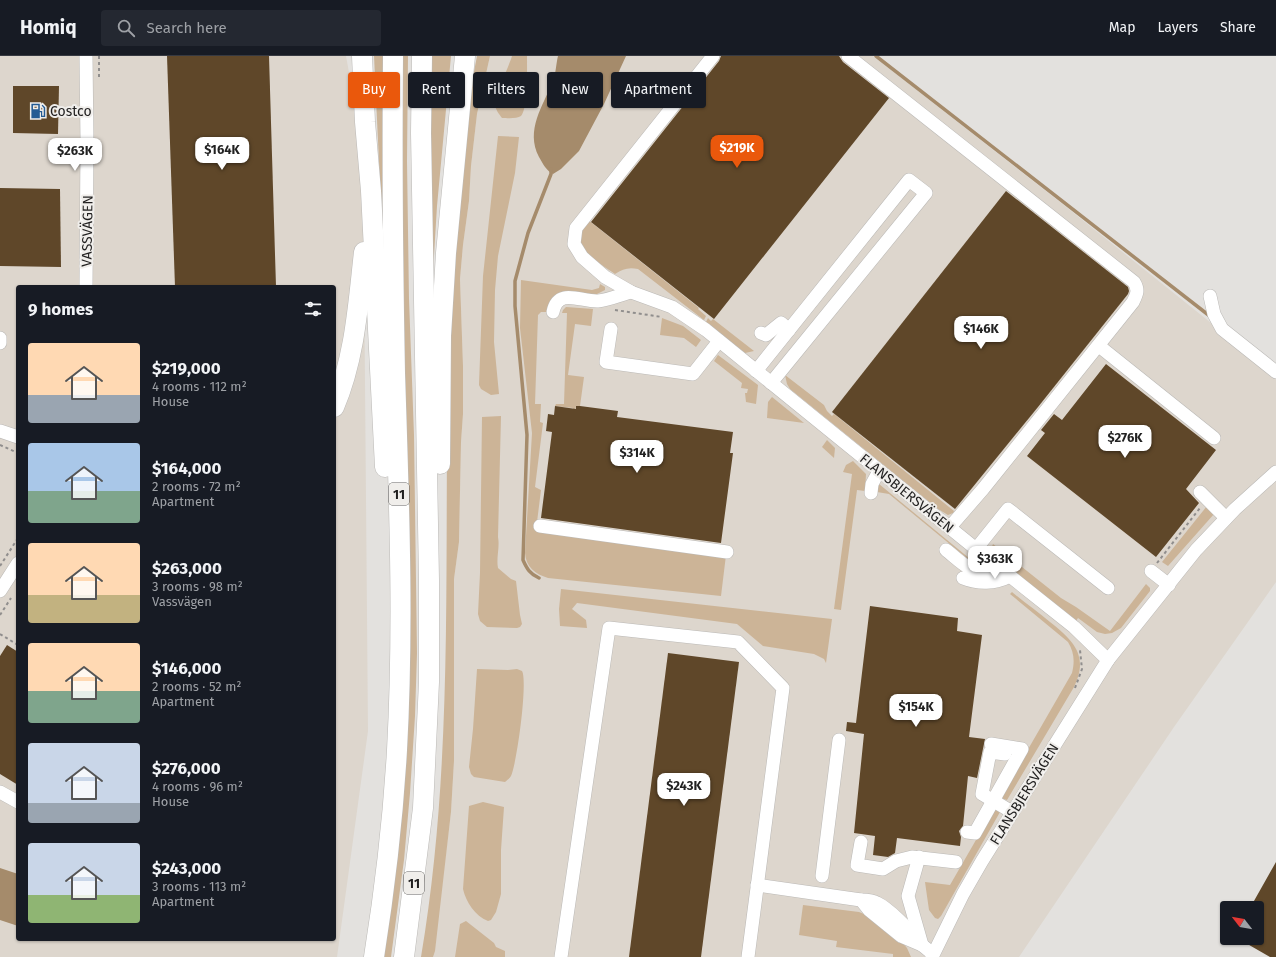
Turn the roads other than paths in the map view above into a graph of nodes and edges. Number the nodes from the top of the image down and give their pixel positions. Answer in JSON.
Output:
{"nodes":[{"id":1,"x":86,"y":56,"type":"edge"},
{"id":2,"x":356,"y":56,"type":"edge"},
{"id":3,"x":362,"y":56,"type":"edge"},
{"id":4,"x":393,"y":56,"type":"edge"},
{"id":5,"x":422,"y":56,"type":"edge"},
{"id":6,"x":712,"y":56,"type":"edge"},
{"id":7,"x":848,"y":56,"type":"edge"},
{"id":8,"x":466,"y":59,"type":"edge"},
{"id":9,"x":371,"y":190,"type":"junction"},
{"id":10,"x":86,"y":285,"type":"edge"},
{"id":11,"x":631,"y":292,"type":"junction"},
{"id":12,"x":1210,"y":296,"type":"dead end"},
{"id":13,"x":553,"y":312,"type":"dead end"},
{"id":14,"x":611,"y":329,"type":"dead end"},
{"id":15,"x":789,"y":330,"type":"junction"},
{"id":16,"x":761,"y":333,"type":"dead end"},
{"id":17,"x":0,"y":338,"type":"edge"},
{"id":18,"x":719,"y":341,"type":"junction"},
{"id":19,"x":0,"y":343,"type":"edge"},
{"id":20,"x":1098,"y":346,"type":"junction"},
{"id":21,"x":756,"y":371,"type":"junction"},
{"id":22,"x":1276,"y":372,"type":"edge"},
{"id":23,"x":771,"y":383,"type":"junction"},
{"id":24,"x":336,"y":402,"type":"edge"},
{"id":25,"x":0,"y":432,"type":"edge"},
{"id":26,"x":16,"y":436,"type":"edge"},
{"id":27,"x":1214,"y":438,"type":"dead end"},
{"id":28,"x":879,"y":471,"type":"junction"},
{"id":29,"x":1276,"y":472,"type":"edge"},
{"id":30,"x":871,"y":493,"type":"dead end"},
{"id":31,"x":1204,"y":495,"type":"road end"},
{"id":32,"x":1226,"y":518,"type":"junction"},
{"id":33,"x":540,"y":526,"type":"dead end"},
{"id":34,"x":950,"y":528,"type":"junction"},
{"id":35,"x":976,"y":549,"type":"junction"},
{"id":36,"x":946,"y":550,"type":"dead end"},
{"id":37,"x":726,"y":552,"type":"dead end"},
{"id":38,"x":997,"y":566,"type":"junction"},
{"id":39,"x":16,"y":567,"type":"edge"},
{"id":40,"x":1151,"y":571,"type":"road end"},
{"id":41,"x":1010,"y":576,"type":"junction"},
{"id":42,"x":963,"y":578,"type":"dead end"},
{"id":43,"x":429,"y":580,"type":"junction"},
{"id":44,"x":1169,"y":585,"type":"junction"},
{"id":45,"x":1108,"y":588,"type":"dead end"},
{"id":46,"x":0,"y":591,"type":"edge"},
{"id":47,"x":1108,"y":660,"type":"junction"},
{"id":48,"x":839,"y":740,"type":"dead end"},
{"id":49,"x":991,"y":744,"type":"dead end"},
{"id":50,"x":1016,"y":759,"type":"junction"},
{"id":51,"x":0,"y":792,"type":"edge"},
{"id":52,"x":993,"y":800,"type":"junction"},
{"id":53,"x":16,"y":801,"type":"edge"},
{"id":54,"x":1012,"y":812,"type":"junction"},
{"id":55,"x":967,"y":832,"type":"dead end"},
{"id":56,"x":861,"y":842,"type":"dead end"},
{"id":57,"x":919,"y":858,"type":"junction"},
{"id":58,"x":956,"y":862,"type":"dead end"},
{"id":59,"x":822,"y":876,"type":"dead end"},
{"id":60,"x":757,"y":885,"type":"junction"},
{"id":61,"x":378,"y":930,"type":"junction"},
{"id":62,"x":922,"y":945,"type":"junction"},
{"id":63,"x":932,"y":955,"type":"edge"},
{"id":64,"x":374,"y":957,"type":"edge"},
{"id":65,"x":404,"y":957,"type":"edge"},
{"id":66,"x":561,"y":957,"type":"edge"},
{"id":67,"x":748,"y":957,"type":"edge"}],
"edges":[{"from":1,"to":10,"type":"street","name":"VASSVÄGEN"},
{"from":2,"to":9,"type":"highway"},
{"from":3,"to":9,"type":"highway"},
{"from":4,"to":61,"type":"highway","number":"11"},
{"from":5,"to":43,"type":"highway","number":"11"},
{"from":6,"to":11,"type":"street","name":"FLANSBJERSVÄGEN"},
{"from":7,"to":20,"type":"street"},
{"from":8,"to":43,"type":"highway"},
{"from":9,"to":24,"type":"highway"},
{"from":9,"to":61,"type":"highway"},
{"from":11,"to":13,"type":"street"},
{"from":11,"to":18,"type":"street","name":"FLANSBJERSVÄGEN"},
{"from":12,"to":22,"type":"street"},
{"from":14,"to":18,"type":"street"},
{"from":15,"to":16,"type":"street"},
{"from":15,"to":21,"type":"street"},
{"from":15,"to":23,"type":"street"},
{"from":17,"to":19,"type":"street"},
{"from":18,"to":21,"type":"street","name":"FLANSBJERSVÄGEN"},
{"from":20,"to":27,"type":"street"},
{"from":20,"to":34,"type":"street"},
{"from":21,"to":23,"type":"street","name":"FLANSBJERSVÄGEN"},
{"from":23,"to":28,"type":"street","name":"FLANSBJERSVÄGEN"},
{"from":25,"to":26,"type":"street"},
{"from":28,"to":30,"type":"street"},
{"from":28,"to":34,"type":"street","name":"FLANSBJERSVÄGEN"},
{"from":29,"to":32,"type":"street"},
{"from":31,"to":32,"type":"street"},
{"from":32,"to":44,"type":"street"},
{"from":33,"to":37,"type":"street"},
{"from":34,"to":35,"type":"street","name":"FLANSBJERSVÄGEN"},
{"from":35,"to":38,"type":"street","name":"FLANSBJERSVÄGEN"},
{"from":35,"to":45,"type":"street"},
{"from":36,"to":38,"type":"street"},
{"from":38,"to":41,"type":"street","name":"FLANSBJERSVÄGEN"},
{"from":39,"to":46,"type":"street"},
{"from":40,"to":44,"type":"street"},
{"from":41,"to":42,"type":"street"},
{"from":41,"to":47,"type":"street","name":"FLANSBJERSVÄGEN"},
{"from":43,"to":65,"type":"highway","number":"11"},
{"from":44,"to":47,"type":"street"},
{"from":47,"to":54,"type":"street","name":"FLANSBJERSVÄGEN"},
{"from":48,"to":59,"type":"street"},
{"from":49,"to":50,"type":"street"},
{"from":50,"to":52,"type":"street"},
{"from":50,"to":52,"type":"street"},
{"from":51,"to":53,"type":"street"},
{"from":52,"to":54,"type":"street"},
{"from":52,"to":55,"type":"street"},
{"from":54,"to":63,"type":"street","name":"FLANSBJERSVÄGEN"},
{"from":56,"to":57,"type":"street"},
{"from":57,"to":58,"type":"street"},
{"from":57,"to":62,"type":"street"},
{"from":60,"to":62,"type":"street"},
{"from":60,"to":66,"type":"street"},
{"from":60,"to":67,"type":"street"},
{"from":61,"to":64,"type":"highway","number":"11"},
{"from":62,"to":63,"type":"street"}]}
